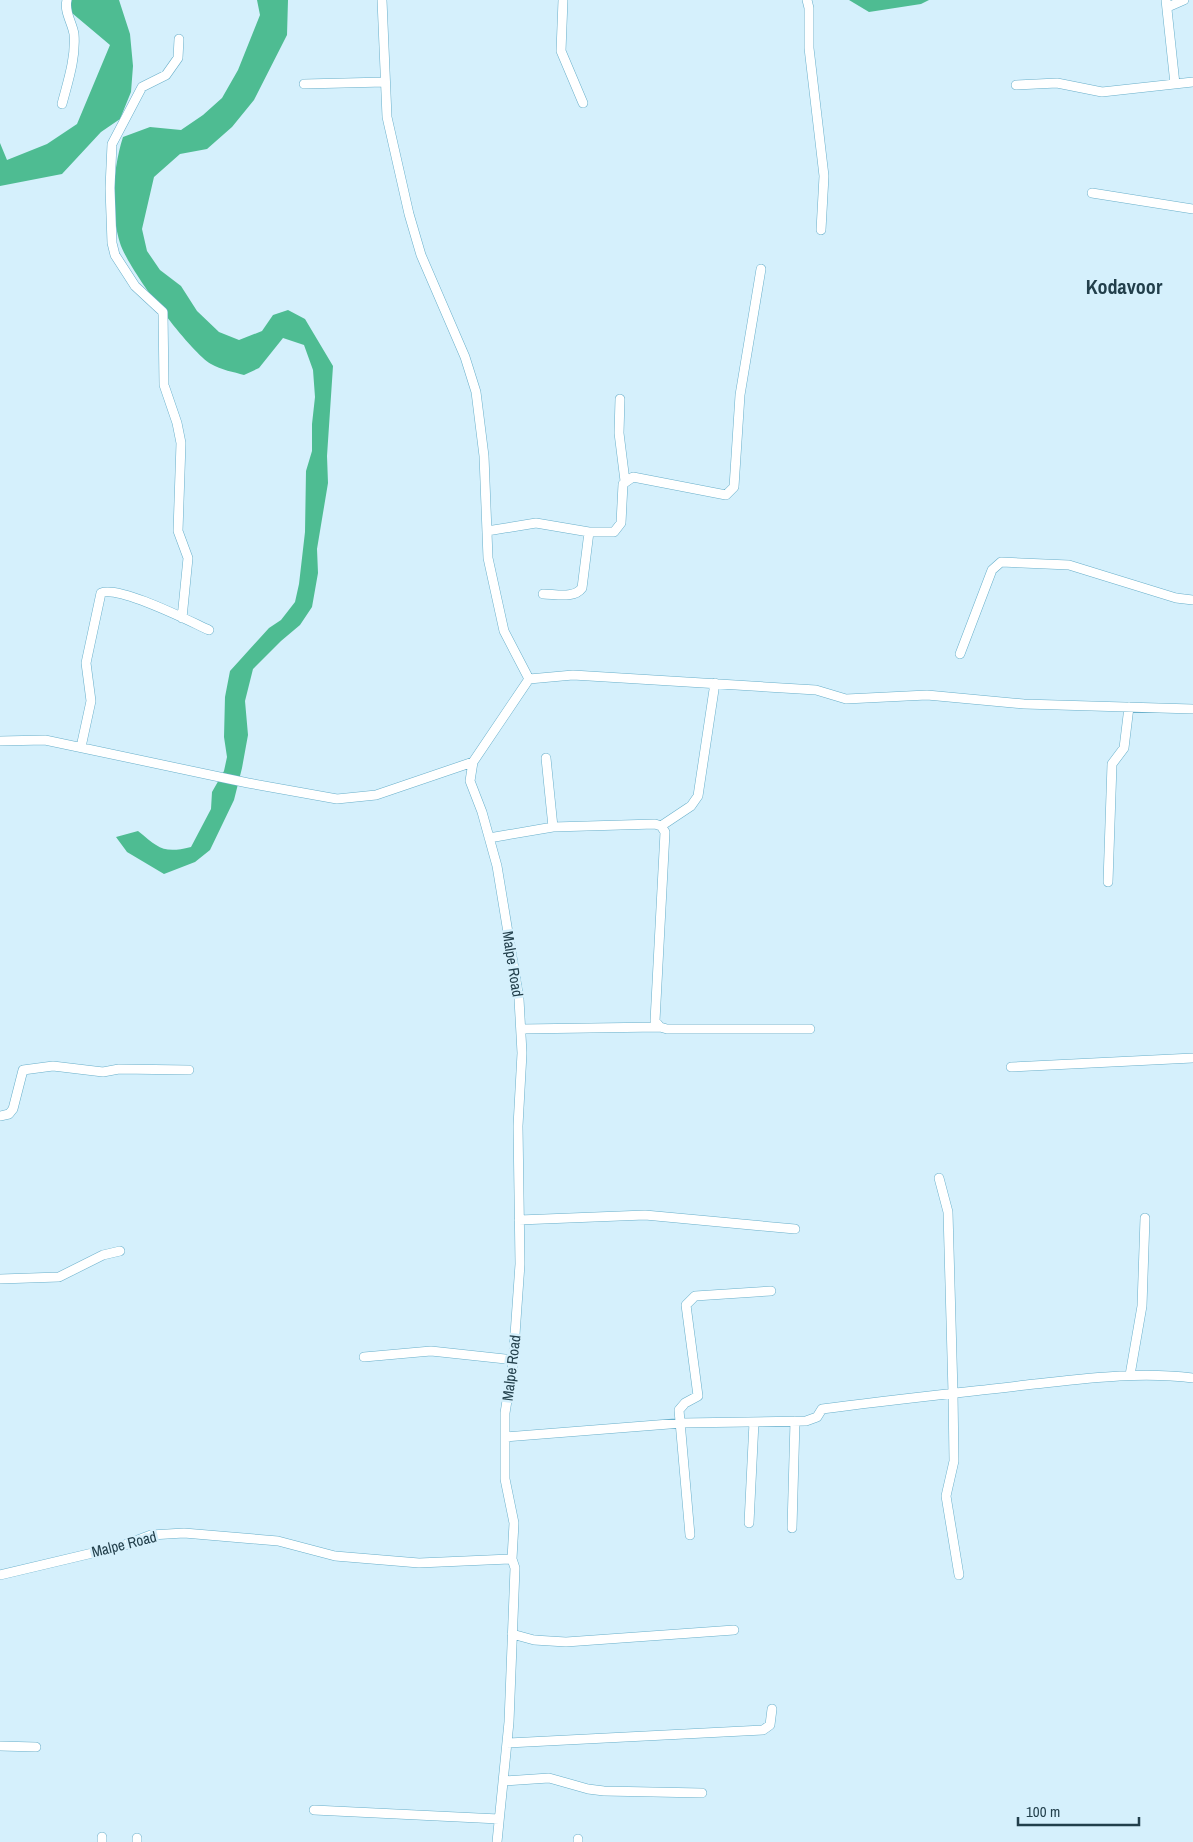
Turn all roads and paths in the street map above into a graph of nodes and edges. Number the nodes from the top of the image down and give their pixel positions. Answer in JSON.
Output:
{"nodes":[{"id":1,"x":67,"y":0,"type":"edge"},
{"id":2,"x":382,"y":0,"type":"edge"},
{"id":3,"x":562,"y":0,"type":"edge"},
{"id":4,"x":807,"y":0,"type":"edge"},
{"id":5,"x":1184,"y":0,"type":"edge"},
{"id":6,"x":1167,"y":3,"type":"edge"},
{"id":7,"x":179,"y":39,"type":"dead end"},
{"id":8,"x":385,"y":82,"type":"junction"},
{"id":9,"x":1193,"y":82,"type":"edge"},
{"id":10,"x":304,"y":84,"type":"dead end"},
{"id":11,"x":1175,"y":84,"type":"junction"},
{"id":12,"x":1016,"y":85,"type":"dead end"},
{"id":13,"x":583,"y":103,"type":"dead end"},
{"id":14,"x":62,"y":104,"type":"dead end"},
{"id":15,"x":1092,"y":193,"type":"dead end"},
{"id":16,"x":1193,"y":209,"type":"edge"},
{"id":17,"x":821,"y":230,"type":"dead end"},
{"id":18,"x":761,"y":268,"type":"dead end"},
{"id":19,"x":620,"y":399,"type":"dead end"},
{"id":20,"x":625,"y":481,"type":"junction"},
{"id":21,"x":487,"y":531,"type":"junction"},
{"id":22,"x":589,"y":532,"type":"junction"},
{"id":23,"x":543,"y":594,"type":"dead end"},
{"id":24,"x":1193,"y":600,"type":"edge"},
{"id":25,"x":182,"y":618,"type":"junction"},
{"id":26,"x":209,"y":630,"type":"dead end"},
{"id":27,"x":960,"y":654,"type":"dead end"},
{"id":28,"x":529,"y":679,"type":"junction"},
{"id":29,"x":715,"y":683,"type":"junction"},
{"id":30,"x":1129,"y":707,"type":"junction"},
{"id":31,"x":1193,"y":709,"type":"edge"},
{"id":32,"x":0,"y":741,"type":"edge"},
{"id":33,"x":81,"y":747,"type":"junction"},
{"id":34,"x":546,"y":758,"type":"dead end"},
{"id":35,"x":473,"y":762,"type":"junction"},
{"id":36,"x":661,"y":826,"type":"junction"},
{"id":37,"x":553,"y":827,"type":"junction"},
{"id":38,"x":489,"y":838,"type":"junction"},
{"id":39,"x":1108,"y":882,"type":"dead end"},
{"id":40,"x":660,"y":1027,"type":"junction"},
{"id":41,"x":521,"y":1029,"type":"junction"},
{"id":42,"x":810,"y":1029,"type":"dead end"},
{"id":43,"x":1193,"y":1058,"type":"edge"},
{"id":44,"x":1011,"y":1067,"type":"dead end"},
{"id":45,"x":189,"y":1070,"type":"dead end"},
{"id":46,"x":0,"y":1116,"type":"edge"},
{"id":47,"x":939,"y":1178,"type":"dead end"},
{"id":48,"x":1145,"y":1218,"type":"dead end"},
{"id":49,"x":519,"y":1220,"type":"junction"},
{"id":50,"x":795,"y":1229,"type":"dead end"},
{"id":51,"x":120,"y":1251,"type":"dead end"},
{"id":52,"x":0,"y":1279,"type":"edge"},
{"id":53,"x":771,"y":1291,"type":"dead end"},
{"id":54,"x":364,"y":1357,"type":"dead end"},
{"id":55,"x":514,"y":1360,"type":"junction"},
{"id":56,"x":1130,"y":1375,"type":"junction"},
{"id":57,"x":1193,"y":1378,"type":"edge"},
{"id":58,"x":953,"y":1393,"type":"junction"},
{"id":59,"x":794,"y":1421,"type":"junction"},
{"id":60,"x":754,"y":1422,"type":"junction"},
{"id":61,"x":682,"y":1423,"type":"junction"},
{"id":62,"x":505,"y":1437,"type":"junction"},
{"id":63,"x":749,"y":1523,"type":"dead end"},
{"id":64,"x":792,"y":1528,"type":"dead end"},
{"id":65,"x":690,"y":1535,"type":"dead end"},
{"id":66,"x":512,"y":1559,"type":"junction"},
{"id":67,"x":0,"y":1574,"type":"edge"},
{"id":68,"x":959,"y":1575,"type":"dead end"},
{"id":69,"x":734,"y":1630,"type":"dead end"},
{"id":70,"x":512,"y":1634,"type":"junction"},
{"id":71,"x":772,"y":1709,"type":"dead end"},
{"id":72,"x":507,"y":1743,"type":"junction"},
{"id":73,"x":0,"y":1746,"type":"edge"},
{"id":74,"x":36,"y":1747,"type":"dead end"},
{"id":75,"x":503,"y":1781,"type":"junction"},
{"id":76,"x":702,"y":1793,"type":"dead end"},
{"id":77,"x":314,"y":1810,"type":"dead end"},
{"id":78,"x":499,"y":1819,"type":"junction"},
{"id":79,"x":497,"y":1842,"type":"edge"}],
"edges":[{"from":1,"to":14,"type":"street"},
{"from":2,"to":8,"type":"street"},
{"from":3,"to":13,"type":"street"},
{"from":4,"to":17,"type":"street"},
{"from":5,"to":6,"type":"street"},
{"from":6,"to":11,"type":"street"},
{"from":7,"to":25,"type":"street"},
{"from":8,"to":10,"type":"street"},
{"from":8,"to":21,"type":"street"},
{"from":9,"to":11,"type":"street"},
{"from":11,"to":12,"type":"street"},
{"from":15,"to":16,"type":"street"},
{"from":18,"to":20,"type":"street"},
{"from":19,"to":20,"type":"street"},
{"from":20,"to":22,"type":"street"},
{"from":21,"to":22,"type":"street"},
{"from":21,"to":28,"type":"street"},
{"from":22,"to":23,"type":"street"},
{"from":24,"to":27,"type":"street"},
{"from":25,"to":26,"type":"street"},
{"from":25,"to":33,"type":"street"},
{"from":28,"to":29,"type":"street"},
{"from":28,"to":35,"type":"street"},
{"from":29,"to":30,"type":"street"},
{"from":29,"to":36,"type":"street"},
{"from":30,"to":31,"type":"street"},
{"from":30,"to":39,"type":"street"},
{"from":32,"to":33,"type":"street"},
{"from":33,"to":35,"type":"street"},
{"from":34,"to":37,"type":"street"},
{"from":35,"to":38,"type":"street","name":"Malpe Road"},
{"from":36,"to":37,"type":"street"},
{"from":36,"to":40,"type":"street"},
{"from":37,"to":38,"type":"street"},
{"from":38,"to":41,"type":"street","name":"Malpe Road"},
{"from":40,"to":41,"type":"street"},
{"from":40,"to":42,"type":"street"},
{"from":41,"to":49,"type":"street","name":"Malpe Road"},
{"from":43,"to":44,"type":"street"},
{"from":45,"to":46,"type":"street"},
{"from":47,"to":58,"type":"street"},
{"from":48,"to":56,"type":"street"},
{"from":49,"to":50,"type":"street"},
{"from":49,"to":55,"type":"street","name":"Malpe Road"},
{"from":51,"to":52,"type":"street"},
{"from":53,"to":61,"type":"street"},
{"from":54,"to":55,"type":"street"},
{"from":55,"to":62,"type":"street","name":"Malpe Road"},
{"from":56,"to":57,"type":"street"},
{"from":56,"to":58,"type":"street"},
{"from":58,"to":59,"type":"street"},
{"from":58,"to":68,"type":"street"},
{"from":59,"to":60,"type":"street"},
{"from":59,"to":64,"type":"street"},
{"from":60,"to":61,"type":"street"},
{"from":60,"to":63,"type":"street"},
{"from":61,"to":62,"type":"street"},
{"from":61,"to":65,"type":"street"},
{"from":62,"to":66,"type":"street","name":"Malpe Road"},
{"from":66,"to":67,"type":"street","name":"Malpe Road"},
{"from":66,"to":70,"type":"street"},
{"from":69,"to":70,"type":"street"},
{"from":70,"to":72,"type":"street"},
{"from":71,"to":72,"type":"street"},
{"from":72,"to":75,"type":"street"},
{"from":73,"to":74,"type":"street"},
{"from":75,"to":76,"type":"street"},
{"from":75,"to":78,"type":"street"},
{"from":77,"to":78,"type":"street"},
{"from":78,"to":79,"type":"street"}]}
